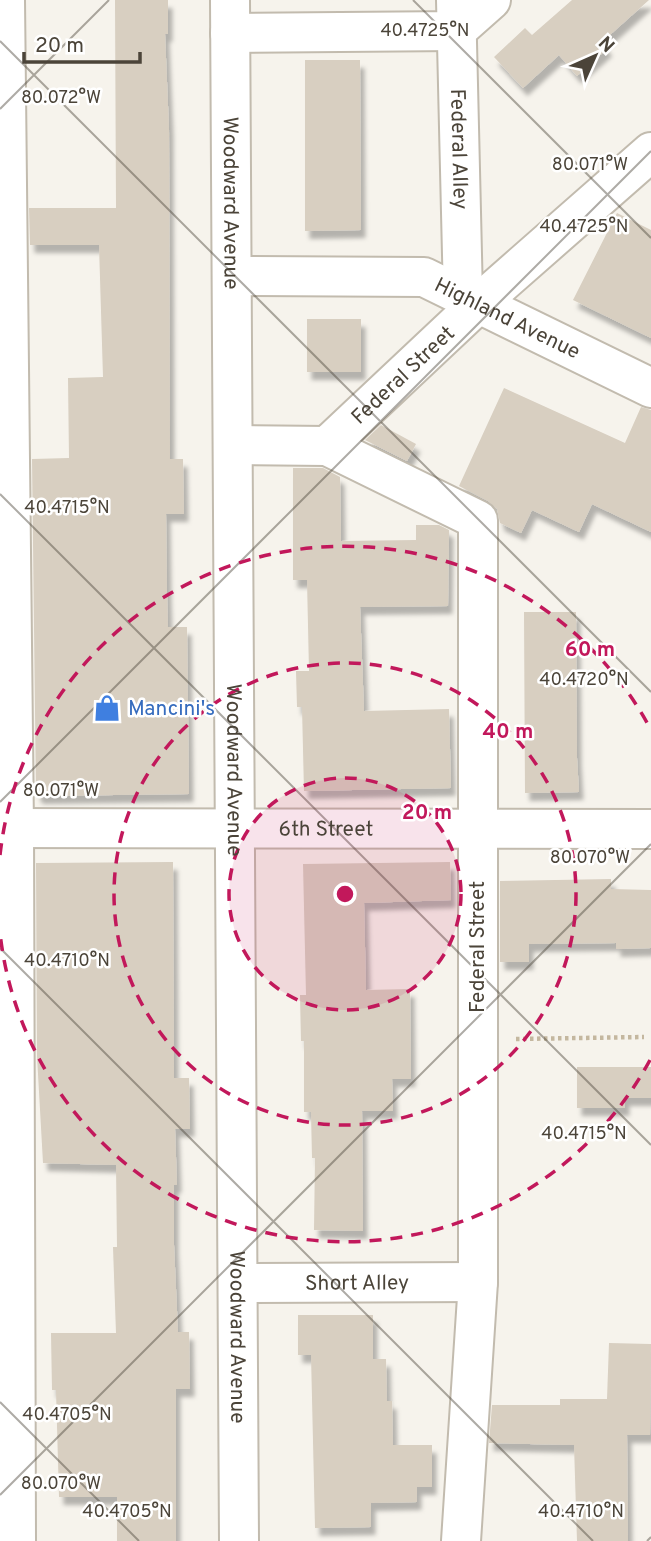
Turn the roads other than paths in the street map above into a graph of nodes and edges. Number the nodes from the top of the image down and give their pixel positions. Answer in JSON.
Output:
{"nodes":[{"id":1,"x":5,"y":0,"type":"edge"},
{"id":2,"x":491,"y":0,"type":"edge"},
{"id":3,"x":456,"y":16,"type":"edge"},
{"id":4,"x":230,"y":17,"type":"edge"},
{"id":5,"x":651,"y":152,"type":"edge"},
{"id":6,"x":232,"y":276,"type":"junction"},
{"id":7,"x":470,"y":300,"type":"junction"},
{"id":8,"x":651,"y":388,"type":"edge"},
{"id":9,"x":233,"y":445,"type":"junction"},
{"id":10,"x":327,"y":446,"type":"junction"},
{"id":11,"x":7,"y":828,"type":"edge"},
{"id":12,"x":235,"y":829,"type":"junction"},
{"id":13,"x":477,"y":829,"type":"junction"},
{"id":14,"x":651,"y":829,"type":"edge"},
{"id":15,"x":478,"y":1282,"type":"junction"},
{"id":16,"x":238,"y":1283,"type":"junction"},
{"id":17,"x":16,"y":1541,"type":"edge"},
{"id":18,"x":239,"y":1541,"type":"edge"},
{"id":19,"x":461,"y":1541,"type":"edge"}],
"edges":[{"from":1,"to":11,"type":"street"},
{"from":2,"to":3,"type":"street"},
{"from":3,"to":4,"type":"street"},
{"from":3,"to":7,"type":"street","name":"Federal Alley"},
{"from":4,"to":6,"type":"street","name":"Woodward Avenue"},
{"from":5,"to":7,"type":"street","name":"Federal Street"},
{"from":6,"to":7,"type":"street","name":"Highland Avenue"},
{"from":6,"to":9,"type":"street","name":"Woodward Avenue"},
{"from":7,"to":8,"type":"street","name":"Highland Avenue"},
{"from":7,"to":10,"type":"street","name":"Federal Street"},
{"from":9,"to":10,"type":"street","name":"Federal Street"},
{"from":9,"to":12,"type":"street","name":"Woodward Avenue"},
{"from":10,"to":13,"type":"street","name":"Federal Street"},
{"from":11,"to":12,"type":"street","name":"6th Street"},
{"from":11,"to":17,"type":"street"},
{"from":12,"to":13,"type":"street","name":"6th Street"},
{"from":12,"to":16,"type":"street","name":"Woodward Avenue"},
{"from":13,"to":14,"type":"street","name":"6th Street"},
{"from":13,"to":15,"type":"street","name":"Federal Street"},
{"from":15,"to":16,"type":"street","name":"Short Alley"},
{"from":15,"to":19,"type":"street","name":"Federal Street"},
{"from":16,"to":18,"type":"street","name":"Woodward Avenue"}]}
